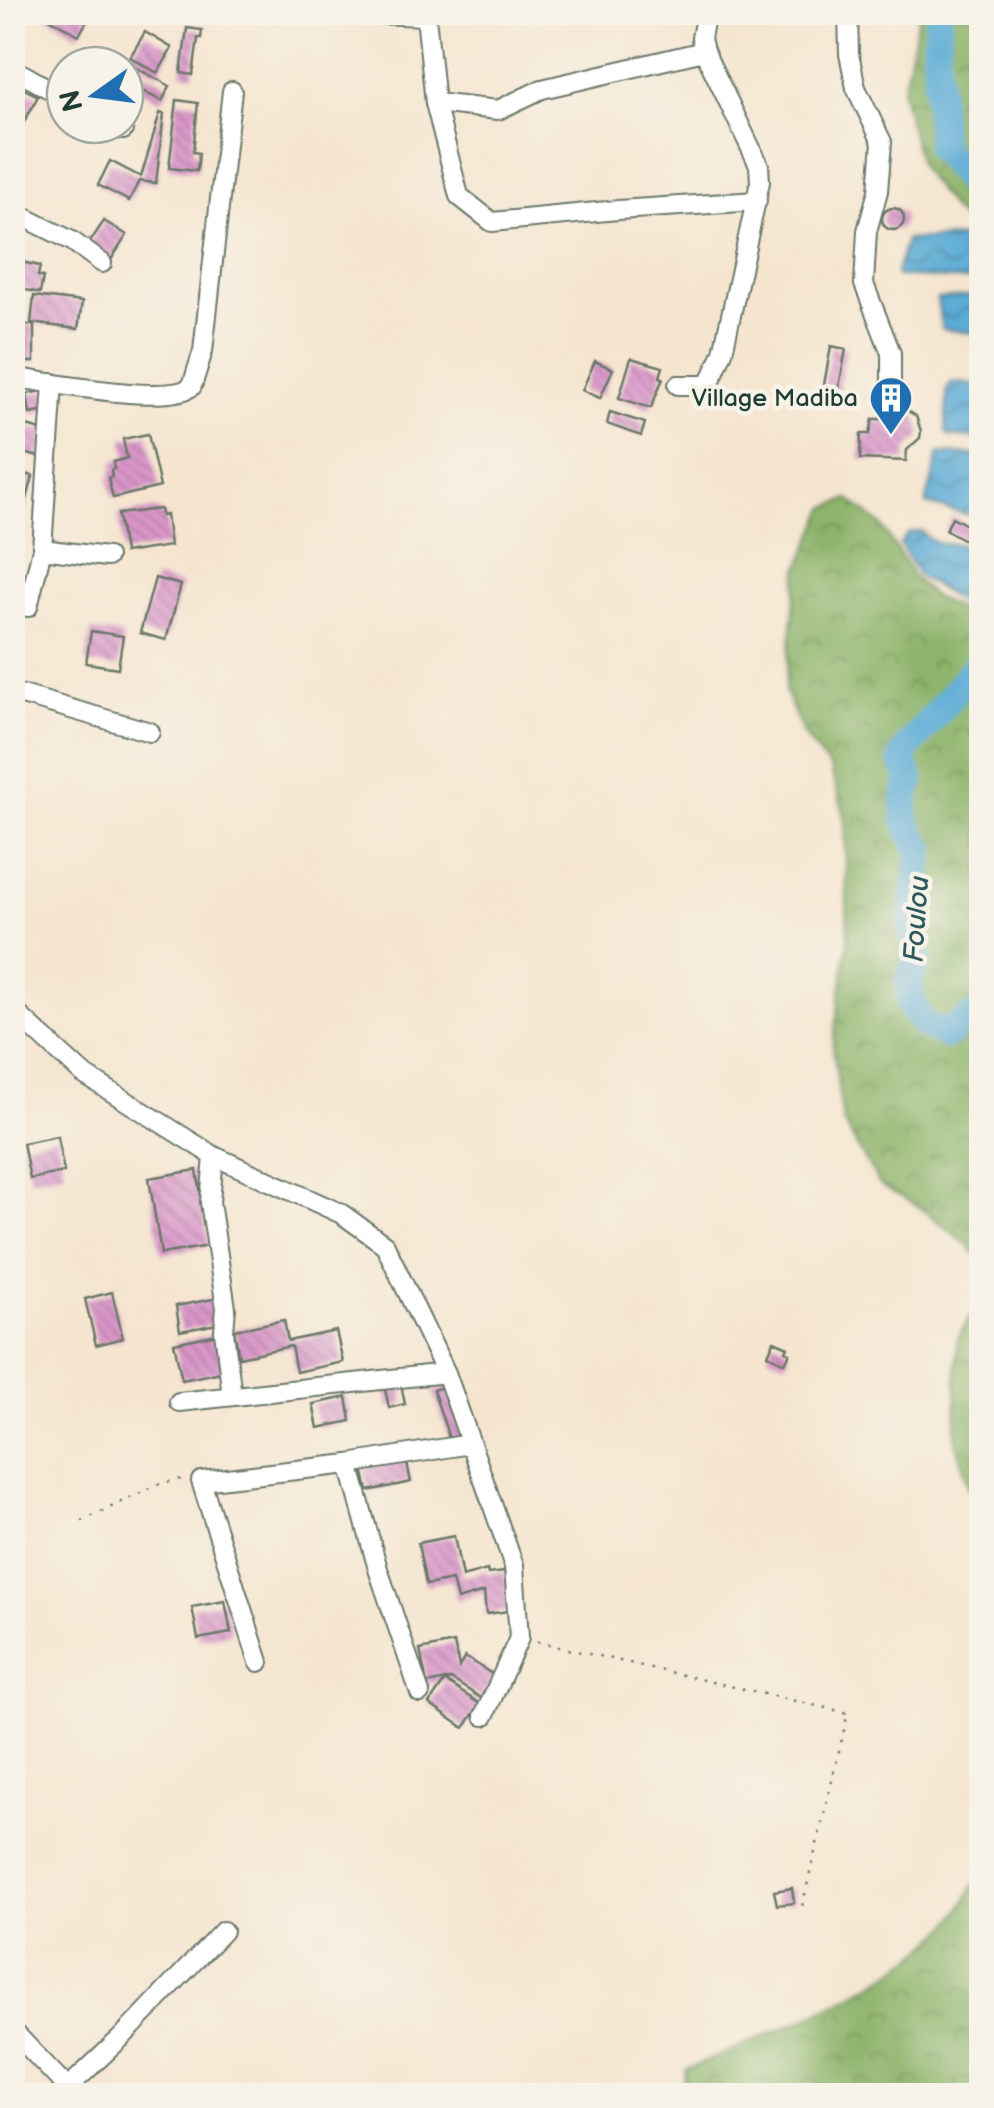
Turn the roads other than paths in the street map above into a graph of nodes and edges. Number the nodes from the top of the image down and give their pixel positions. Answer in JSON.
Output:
{"nodes":[{"id":1,"x":323,"y":12,"type":"edge"},
{"id":2,"x":706,"y":12,"type":"edge"},
{"id":3,"x":848,"y":12,"type":"edge"},
{"id":4,"x":704,"y":51,"type":"junction"},
{"id":5,"x":12,"y":68,"type":"edge"},
{"id":6,"x":45,"y":87,"type":"edge"},
{"id":7,"x":232,"y":91,"type":"dead end"},
{"id":8,"x":435,"y":104,"type":"junction"},
{"id":9,"x":757,"y":202,"type":"junction"},
{"id":10,"x":12,"y":211,"type":"edge"},
{"id":11,"x":102,"y":263,"type":"dead end"},
{"id":12,"x":12,"y":376,"type":"edge"},
{"id":13,"x":53,"y":383,"type":"junction"},
{"id":14,"x":678,"y":385,"type":"dead end"},
{"id":15,"x":891,"y":390,"type":"dead end"},
{"id":16,"x":42,"y":548,"type":"junction"},
{"id":17,"x":108,"y":558,"type":"dead end"},
{"id":18,"x":28,"y":608,"type":"dead end"},
{"id":19,"x":12,"y":692,"type":"edge"},
{"id":20,"x":150,"y":732,"type":"dead end"},
{"id":21,"x":12,"y":1009,"type":"edge"},
{"id":22,"x":214,"y":1156,"type":"junction"},
{"id":23,"x":446,"y":1373,"type":"junction"},
{"id":24,"x":232,"y":1396,"type":"junction"},
{"id":25,"x":179,"y":1402,"type":"dead end"},
{"id":26,"x":470,"y":1444,"type":"junction"},
{"id":27,"x":349,"y":1464,"type":"junction"},
{"id":28,"x":259,"y":1662,"type":"dead end"},
{"id":29,"x":420,"y":1693,"type":"dead end"},
{"id":30,"x":484,"y":1716,"type":"dead end"},
{"id":31,"x":223,"y":1931,"type":"dead end"},
{"id":32,"x":12,"y":2030,"type":"edge"},
{"id":33,"x":70,"y":2092,"type":"edge"}],
"edges":[{"from":1,"to":8,"type":"street"},
{"from":2,"to":4,"type":"street"},
{"from":3,"to":15,"type":"street"},
{"from":4,"to":8,"type":"street"},
{"from":4,"to":9,"type":"street"},
{"from":5,"to":6,"type":"street"},
{"from":7,"to":13,"type":"street"},
{"from":8,"to":9,"type":"street"},
{"from":9,"to":14,"type":"street"},
{"from":10,"to":11,"type":"street"},
{"from":12,"to":13,"type":"street"},
{"from":13,"to":16,"type":"street"},
{"from":16,"to":17,"type":"street"},
{"from":16,"to":18,"type":"street"},
{"from":19,"to":20,"type":"street"},
{"from":21,"to":22,"type":"street"},
{"from":22,"to":23,"type":"street"},
{"from":22,"to":24,"type":"street"},
{"from":23,"to":24,"type":"street"},
{"from":23,"to":26,"type":"street"},
{"from":24,"to":25,"type":"street"},
{"from":26,"to":27,"type":"street"},
{"from":26,"to":30,"type":"street"},
{"from":27,"to":28,"type":"street"},
{"from":27,"to":29,"type":"street"},
{"from":31,"to":33,"type":"street"},
{"from":32,"to":33,"type":"street"}]}
